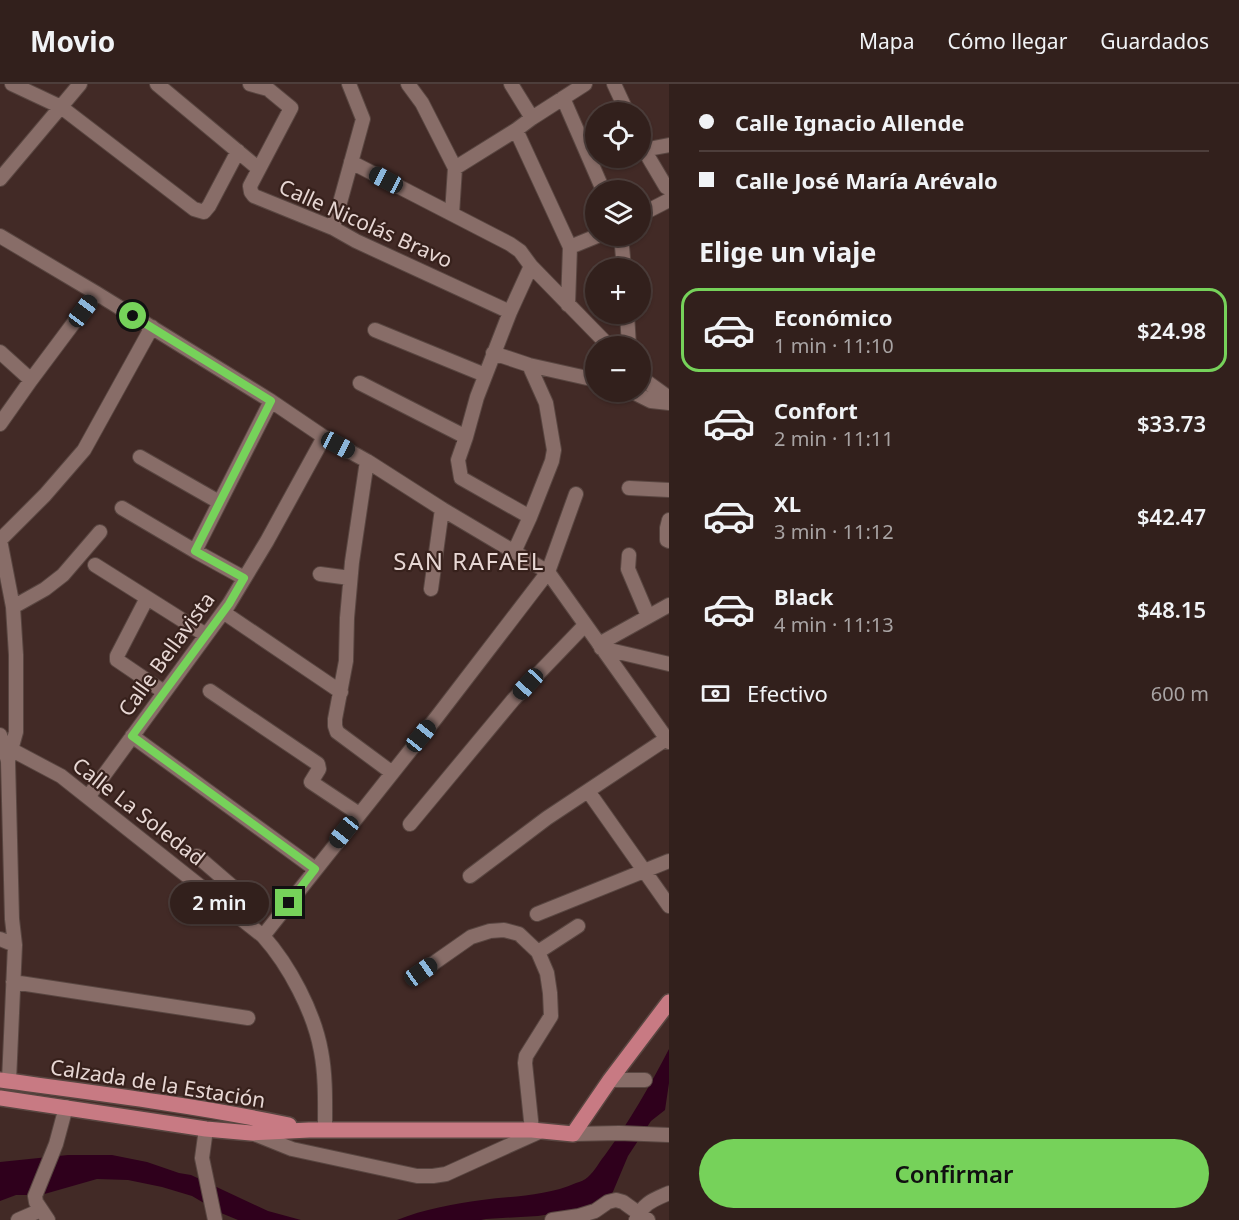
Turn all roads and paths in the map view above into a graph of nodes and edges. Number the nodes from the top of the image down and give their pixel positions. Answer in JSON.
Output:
{"nodes":[{"id":1,"x":12,"y":84,"type":"edge"},
{"id":2,"x":80,"y":84,"type":"edge"},
{"id":3,"x":157,"y":84,"type":"edge"},
{"id":4,"x":250,"y":84,"type":"edge"},
{"id":5,"x":349,"y":84,"type":"edge"},
{"id":6,"x":408,"y":84,"type":"edge"},
{"id":7,"x":511,"y":84,"type":"edge"},
{"id":8,"x":614,"y":84,"type":"edge"},
{"id":9,"x":581,"y":85,"type":"edge"},
{"id":10,"x":563,"y":98,"type":"junction"},
{"id":11,"x":622,"y":102,"type":"edge"},
{"id":12,"x":61,"y":107,"type":"junction"},
{"id":13,"x":532,"y":118,"type":"junction"},
{"id":14,"x":516,"y":130,"type":"junction"},
{"id":15,"x":669,"y":145,"type":"edge"},
{"id":16,"x":651,"y":146,"type":"edge"},
{"id":17,"x":238,"y":151,"type":"junction"},
{"id":18,"x":651,"y":161,"type":"edge"},
{"id":19,"x":351,"y":162,"type":"junction"},
{"id":20,"x":455,"y":168,"type":"junction"},
{"id":21,"x":260,"y":169,"type":"junction"},
{"id":22,"x":0,"y":179,"type":"edge"},
{"id":23,"x":599,"y":180,"type":"edge"},
{"id":24,"x":669,"y":188,"type":"edge"},
{"id":25,"x":669,"y":200,"type":"edge"},
{"id":26,"x":651,"y":209,"type":"edge"},
{"id":27,"x":452,"y":214,"type":"junction"},
{"id":28,"x":333,"y":228,"type":"junction"},
{"id":29,"x":0,"y":236,"type":"edge"},
{"id":30,"x":585,"y":241,"type":"edge"},
{"id":31,"x":570,"y":247,"type":"junction"},
{"id":32,"x":531,"y":266,"type":"junction"},
{"id":33,"x":96,"y":293,"type":"junction"},
{"id":34,"x":568,"y":305,"type":"junction"},
{"id":35,"x":510,"y":312,"type":"junction"},
{"id":36,"x":152,"y":327,"type":"junction"},
{"id":37,"x":375,"y":330,"type":"dead end"},
{"id":38,"x":599,"y":336,"type":"edge"},
{"id":39,"x":0,"y":352,"type":"edge"},
{"id":40,"x":493,"y":353,"type":"junction"},
{"id":41,"x":529,"y":364,"type":"junction"},
{"id":42,"x":485,"y":375,"type":"junction"},
{"id":43,"x":585,"y":377,"type":"edge"},
{"id":44,"x":31,"y":380,"type":"junction"},
{"id":45,"x":360,"y":383,"type":"dead end"},
{"id":46,"x":651,"y":385,"type":"edge"},
{"id":47,"x":669,"y":398,"type":"edge"},
{"id":48,"x":271,"y":401,"type":"junction"},
{"id":49,"x":651,"y":401,"type":"edge"},
{"id":50,"x":669,"y":403,"type":"edge"},
{"id":51,"x":0,"y":424,"type":"edge"},
{"id":52,"x":324,"y":437,"type":"junction"},
{"id":53,"x":466,"y":437,"type":"junction"},
{"id":54,"x":141,"y":457,"type":"dead end"},
{"id":55,"x":367,"y":460,"type":"junction"},
{"id":56,"x":629,"y":488,"type":"dead end"},
{"id":57,"x":669,"y":490,"type":"edge"},
{"id":58,"x":576,"y":494,"type":"dead end"},
{"id":59,"x":219,"y":502,"type":"junction"},
{"id":60,"x":122,"y":508,"type":"dead end"},
{"id":61,"x":442,"y":509,"type":"junction"},
{"id":62,"x":530,"y":517,"type":"junction"},
{"id":63,"x":669,"y":520,"type":"edge"},
{"id":64,"x":100,"y":532,"type":"dead end"},
{"id":65,"x":0,"y":540,"type":"edge"},
{"id":66,"x":668,"y":540,"type":"edge"},
{"id":67,"x":195,"y":551,"type":"junction"},
{"id":68,"x":514,"y":552,"type":"junction"},
{"id":69,"x":629,"y":555,"type":"dead end"},
{"id":70,"x":95,"y":565,"type":"dead end"},
{"id":71,"x":548,"y":572,"type":"junction"},
{"id":72,"x":320,"y":574,"type":"dead end"},
{"id":73,"x":244,"y":578,"type":"junction"},
{"id":74,"x":350,"y":578,"type":"junction"},
{"id":75,"x":431,"y":589,"type":"dead end"},
{"id":76,"x":147,"y":598,"type":"junction"},
{"id":77,"x":669,"y":605,"type":"edge"},
{"id":78,"x":14,"y":607,"type":"junction"},
{"id":79,"x":223,"y":612,"type":"junction"},
{"id":80,"x":648,"y":616,"type":"junction"},
{"id":81,"x":585,"y":625,"type":"junction"},
{"id":82,"x":206,"y":635,"type":"junction"},
{"id":83,"x":600,"y":646,"type":"junction"},
{"id":84,"x":669,"y":664,"type":"edge"},
{"id":85,"x":210,"y":691,"type":"dead end"},
{"id":86,"x":164,"y":692,"type":"junction"},
{"id":87,"x":341,"y":692,"type":"junction"},
{"id":88,"x":0,"y":735,"type":"edge"},
{"id":89,"x":132,"y":736,"type":"junction"},
{"id":90,"x":668,"y":741,"type":"edge"},
{"id":91,"x":10,"y":756,"type":"junction"},
{"id":92,"x":391,"y":772,"type":"junction"},
{"id":93,"x":588,"y":791,"type":"junction"},
{"id":94,"x":88,"y":797,"type":"junction"},
{"id":95,"x":359,"y":814,"type":"junction"},
{"id":96,"x":5,"y":823,"type":"edge"},
{"id":97,"x":410,"y":824,"type":"dead end"},
{"id":98,"x":197,"y":856,"type":"dead end"},
{"id":99,"x":669,"y":861,"type":"edge"},
{"id":100,"x":315,"y":869,"type":"junction"},
{"id":101,"x":644,"y":870,"type":"junction"},
{"id":102,"x":470,"y":876,"type":"dead end"},
{"id":103,"x":669,"y":906,"type":"edge"},
{"id":104,"x":228,"y":908,"type":"junction"},
{"id":105,"x":537,"y":914,"type":"dead end"},
{"id":106,"x":578,"y":926,"type":"dead end"},
{"id":107,"x":263,"y":936,"type":"junction"},
{"id":108,"x":0,"y":939,"type":"edge"},
{"id":109,"x":15,"y":945,"type":"junction"},
{"id":110,"x":538,"y":952,"type":"junction"},
{"id":111,"x":421,"y":972,"type":"dead end"},
{"id":112,"x":14,"y":982,"type":"junction"},
{"id":113,"x":669,"y":1002,"type":"edge"},
{"id":114,"x":248,"y":1018,"type":"dead end"},
{"id":115,"x":610,"y":1080,"type":"junction"},
{"id":116,"x":645,"y":1080,"type":"dead end"},
{"id":117,"x":4,"y":1081,"type":"edge"},
{"id":118,"x":85,"y":1091,"type":"junction"},
{"id":119,"x":0,"y":1098,"type":"edge"},
{"id":120,"x":66,"y":1107,"type":"junction"},
{"id":121,"x":244,"y":1115,"type":"junction"},
{"id":122,"x":206,"y":1129,"type":"junction"},
{"id":123,"x":309,"y":1130,"type":"junction"},
{"id":124,"x":325,"y":1130,"type":"junction"},
{"id":125,"x":536,"y":1130,"type":"junction"},
{"id":126,"x":246,"y":1133,"type":"junction"},
{"id":127,"x":573,"y":1134,"type":"junction"},
{"id":128,"x":669,"y":1135,"type":"edge"},
{"id":129,"x":669,"y":1193,"type":"edge"},
{"id":130,"x":45,"y":1215,"type":"edge"},
{"id":131,"x":214,"y":1215,"type":"edge"},
{"id":132,"x":641,"y":1218,"type":"edge"},
{"id":133,"x":18,"y":1220,"type":"edge"},
{"id":134,"x":552,"y":1220,"type":"edge"},
{"id":135,"x":560,"y":1220,"type":"edge"}],
"edges":[{"from":1,"to":12,"type":"street"},
{"from":2,"to":12,"type":"street"},
{"from":3,"to":17,"type":"street","name":"Calle Nicolás Bravo"},
{"from":4,"to":21,"type":"street"},
{"from":5,"to":19,"type":"street"},
{"from":6,"to":20,"type":"street"},
{"from":7,"to":13,"type":"street"},
{"from":8,"to":11,"type":"street"},
{"from":9,"to":10,"type":"street"},
{"from":10,"to":13,"type":"street"},
{"from":10,"to":23,"type":"street"},
{"from":12,"to":17,"type":"street"},
{"from":12,"to":22,"type":"street"},
{"from":13,"to":14,"type":"street"},
{"from":14,"to":20,"type":"street"},
{"from":14,"to":31,"type":"street"},
{"from":15,"to":16,"type":"street"},
{"from":17,"to":21,"type":"street","name":"Calle Nicolás Bravo"},
{"from":18,"to":24,"type":"street"},
{"from":19,"to":27,"type":"street"},
{"from":19,"to":28,"type":"street"},
{"from":20,"to":27,"type":"street"},
{"from":21,"to":28,"type":"street","name":"Calle Nicolás Bravo"},
{"from":25,"to":26,"type":"street"},
{"from":27,"to":32,"type":"street"},
{"from":28,"to":35,"type":"street","name":"Calle Nicolás Bravo"},
{"from":29,"to":33,"type":"street"},
{"from":30,"to":31,"type":"street"},
{"from":31,"to":34,"type":"street"},
{"from":32,"to":34,"type":"street"},
{"from":32,"to":35,"type":"street"},
{"from":33,"to":36,"type":"street"},
{"from":33,"to":44,"type":"street"},
{"from":34,"to":38,"type":"street"},
{"from":35,"to":40,"type":"street"},
{"from":36,"to":48,"type":"street"},
{"from":36,"to":65,"type":"street"},
{"from":37,"to":42,"type":"street"},
{"from":39,"to":44,"type":"street"},
{"from":40,"to":41,"type":"street"},
{"from":40,"to":42,"type":"street"},
{"from":41,"to":43,"type":"street"},
{"from":41,"to":62,"type":"street"},
{"from":42,"to":53,"type":"street"},
{"from":44,"to":51,"type":"street"},
{"from":45,"to":53,"type":"street"},
{"from":46,"to":47,"type":"street"},
{"from":48,"to":52,"type":"street"},
{"from":48,"to":59,"type":"street"},
{"from":49,"to":50,"type":"street"},
{"from":52,"to":55,"type":"street"},
{"from":52,"to":73,"type":"street","name":"Calle Bellavista"},
{"from":53,"to":62,"type":"street"},
{"from":54,"to":59,"type":"street"},
{"from":55,"to":61,"type":"street"},
{"from":55,"to":74,"type":"street"},
{"from":56,"to":57,"type":"street"},
{"from":58,"to":71,"type":"street"},
{"from":59,"to":67,"type":"street"},
{"from":60,"to":67,"type":"street"},
{"from":61,"to":68,"type":"street"},
{"from":61,"to":75,"type":"street"},
{"from":62,"to":68,"type":"street"},
{"from":63,"to":66,"type":"street"},
{"from":64,"to":78,"type":"street"},
{"from":65,"to":78,"type":"street"},
{"from":67,"to":73,"type":"street"},
{"from":68,"to":71,"type":"street"},
{"from":69,"to":80,"type":"street"},
{"from":70,"to":76,"type":"street"},
{"from":71,"to":81,"type":"street"},
{"from":71,"to":92,"type":"street"},
{"from":72,"to":74,"type":"street"},
{"from":73,"to":79,"type":"street","name":"Calle Bellavista"},
{"from":74,"to":87,"type":"street"},
{"from":76,"to":82,"type":"street"},
{"from":76,"to":86,"type":"street"},
{"from":77,"to":80,"type":"street"},
{"from":78,"to":91,"type":"street"},
{"from":79,"to":82,"type":"street","name":"Calle Bellavista"},
{"from":79,"to":87,"type":"street"},
{"from":80,"to":83,"type":"street"},
{"from":81,"to":83,"type":"street"},
{"from":81,"to":97,"type":"street"},
{"from":82,"to":86,"type":"street","name":"Calle Bellavista"},
{"from":83,"to":84,"type":"street"},
{"from":83,"to":90,"type":"street"},
{"from":85,"to":95,"type":"street"},
{"from":86,"to":89,"type":"street","name":"Calle Bellavista"},
{"from":87,"to":92,"type":"street"},
{"from":88,"to":91,"type":"street"},
{"from":89,"to":94,"type":"street","name":"Calle Bellavista"},
{"from":89,"to":100,"type":"street"},
{"from":90,"to":93,"type":"street"},
{"from":91,"to":94,"type":"street","name":"Calle La Soledad"},
{"from":91,"to":96,"type":"street"},
{"from":92,"to":95,"type":"street"},
{"from":93,"to":101,"type":"street"},
{"from":93,"to":102,"type":"street"},
{"from":94,"to":104,"type":"street","name":"Calle La Soledad"},
{"from":95,"to":100,"type":"street"},
{"from":96,"to":109,"type":"street"},
{"from":98,"to":104,"type":"street"},
{"from":99,"to":101,"type":"street"},
{"from":100,"to":107,"type":"street"},
{"from":101,"to":103,"type":"street"},
{"from":101,"to":105,"type":"street"},
{"from":104,"to":107,"type":"street","name":"Calle La Soledad"},
{"from":106,"to":110,"type":"street"},
{"from":107,"to":124,"type":"street","name":"Calle La Soledad"},
{"from":108,"to":109,"type":"street"},
{"from":109,"to":112,"type":"street"},
{"from":110,"to":111,"type":"street"},
{"from":110,"to":125,"type":"street"},
{"from":112,"to":114,"type":"street"},
{"from":112,"to":117,"type":"street"},
{"from":113,"to":115,"type":"main road"},
{"from":115,"to":116,"type":"street"},
{"from":115,"to":127,"type":"main road"},
{"from":117,"to":118,"type":"main road","name":"Calzada de la Estación"},
{"from":118,"to":120,"type":"main road"},
{"from":118,"to":121,"type":"main road","name":"Calzada de la Estación"},
{"from":119,"to":120,"type":"main road","name":"Calzada de la Estación"},
{"from":120,"to":122,"type":"main road","name":"Calzada de la Estación"},
{"from":120,"to":130,"type":"street"},
{"from":121,"to":123,"type":"main road","name":"Calzada de la Estación"},
{"from":121,"to":126,"type":"main road"},
{"from":122,"to":126,"type":"main road","name":"Calzada de la Estación"},
{"from":122,"to":131,"type":"street"},
{"from":123,"to":124,"type":"main road","name":"Calzada de la Estación"},
{"from":123,"to":126,"type":"main road","name":"Calzada de la Estación"},
{"from":124,"to":125,"type":"main road","name":"Calzada de la Estación"},
{"from":125,"to":126,"type":"street"},
{"from":125,"to":127,"type":"main road","name":"Calzada de la Estación"},
{"from":127,"to":128,"type":"street"},
{"from":129,"to":132,"type":"street"},
{"from":130,"to":133,"type":"street"},
{"from":132,"to":135,"type":"street"},
{"from":134,"to":135,"type":"street"}]}
